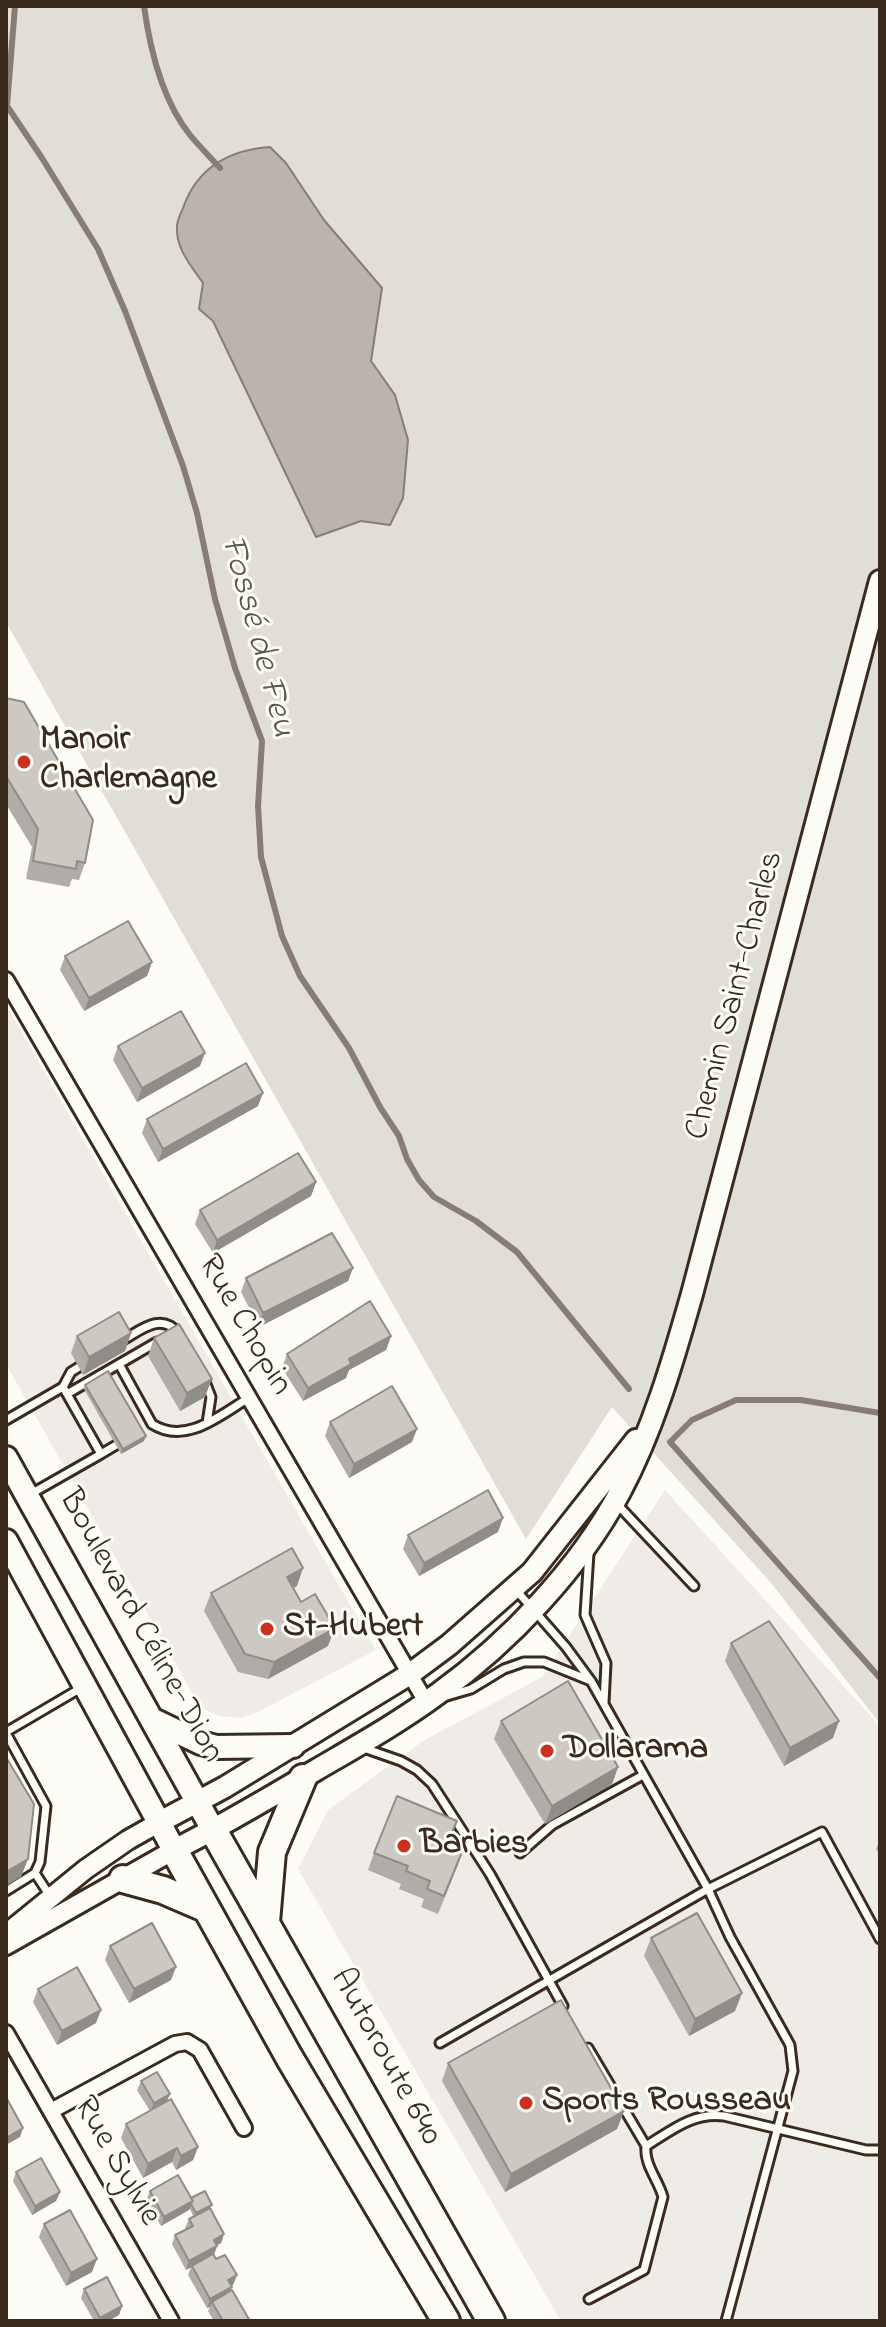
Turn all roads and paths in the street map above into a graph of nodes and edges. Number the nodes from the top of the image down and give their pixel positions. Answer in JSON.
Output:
{"nodes":[{"id":1,"x":880,"y":581,"type":"edge"},
{"id":2,"x":6,"y":980,"type":"edge"},
{"id":3,"x":176,"y":1331,"type":"junction"},
{"id":4,"x":120,"y":1342,"type":"edge"},
{"id":5,"x":186,"y":1347,"type":"edge"},
{"id":6,"x":119,"y":1364,"type":"junction"},
{"id":7,"x":79,"y":1367,"type":"dead end"},
{"id":8,"x":200,"y":1373,"type":"edge"},
{"id":9,"x":65,"y":1390,"type":"junction"},
{"id":10,"x":250,"y":1397,"type":"junction"},
{"id":11,"x":6,"y":1420,"type":"edge"},
{"id":12,"x":207,"y":1423,"type":"junction"},
{"id":13,"x":152,"y":1424,"type":"junction"},
{"id":14,"x":648,"y":1426,"type":"junction"},
{"id":15,"x":139,"y":1432,"type":"edge"},
{"id":16,"x":128,"y":1439,"type":"edge"},
{"id":17,"x":101,"y":1454,"type":"junction"},
{"id":18,"x":6,"y":1458,"type":"edge"},
{"id":19,"x":599,"y":1487,"type":"junction"},
{"id":20,"x":28,"y":1496,"type":"junction"},
{"id":21,"x":614,"y":1502,"type":"junction"},
{"id":22,"x":591,"y":1539,"type":"junction"},
{"id":23,"x":6,"y":1541,"type":"edge"},
{"id":24,"x":694,"y":1586,"type":"dead end"},
{"id":25,"x":515,"y":1589,"type":"junction"},
{"id":26,"x":534,"y":1609,"type":"junction"},
{"id":27,"x":410,"y":1674,"type":"junction"},
{"id":28,"x":591,"y":1681,"type":"junction"},
{"id":29,"x":83,"y":1687,"type":"junction"},
{"id":30,"x":426,"y":1702,"type":"junction"},
{"id":31,"x":604,"y":1706,"type":"junction"},
{"id":32,"x":153,"y":1720,"type":"junction"},
{"id":33,"x":6,"y":1733,"type":"edge"},
{"id":34,"x":293,"y":1746,"type":"junction"},
{"id":35,"x":357,"y":1746,"type":"junction"},
{"id":36,"x":643,"y":1775,"type":"junction"},
{"id":37,"x":303,"y":1778,"type":"junction"},
{"id":38,"x":197,"y":1802,"type":"junction"},
{"id":39,"x":158,"y":1823,"type":"junction"},
{"id":40,"x":213,"y":1830,"type":"junction"},
{"id":41,"x":174,"y":1850,"type":"junction"},
{"id":42,"x":520,"y":1853,"type":"dead end"},
{"id":43,"x":35,"y":1873,"type":"junction"},
{"id":44,"x":123,"y":1879,"type":"junction"},
{"id":45,"x":708,"y":1889,"type":"junction"},
{"id":46,"x":6,"y":1891,"type":"edge"},
{"id":47,"x":50,"y":1897,"type":"junction"},
{"id":48,"x":205,"y":1908,"type":"junction"},
{"id":49,"x":266,"y":1922,"type":"junction"},
{"id":50,"x":6,"y":1934,"type":"edge"},
{"id":51,"x":880,"y":1939,"type":"edge"},
{"id":52,"x":6,"y":1945,"type":"edge"},
{"id":53,"x":548,"y":1981,"type":"junction"},
{"id":54,"x":564,"y":2008,"type":"edge"},
{"id":55,"x":6,"y":2033,"type":"edge"},
{"id":56,"x":440,"y":2043,"type":"dead end"},
{"id":57,"x":586,"y":2045,"type":"edge"},
{"id":58,"x":51,"y":2111,"type":"junction"},
{"id":59,"x":244,"y":2128,"type":"dead end"},
{"id":60,"x":775,"y":2129,"type":"junction"},
{"id":61,"x":646,"y":2146,"type":"junction"},
{"id":62,"x":880,"y":2150,"type":"edge"},
{"id":63,"x":589,"y":2299,"type":"dead end"},
{"id":64,"x":171,"y":2321,"type":"edge"},
{"id":65,"x":446,"y":2321,"type":"edge"},
{"id":66,"x":491,"y":2321,"type":"edge"},
{"id":67,"x":726,"y":2321,"type":"edge"}],
"edges":[{"from":1,"to":14,"type":"main road","name":"Chemin Saint-Charles"},
{"from":2,"to":10,"type":"street","name":"Rue Chopin"},
{"from":3,"to":4,"type":"lane"},
{"from":3,"to":5,"type":"lane"},
{"from":3,"to":6,"type":"lane"},
{"from":6,"to":9,"type":"lane"},
{"from":6,"to":13,"type":"lane"},
{"from":7,"to":9,"type":"lane"},
{"from":8,"to":12,"type":"lane"},
{"from":9,"to":11,"type":"lane"},
{"from":9,"to":17,"type":"lane"},
{"from":10,"to":12,"type":"lane"},
{"from":10,"to":27,"type":"street","name":"Rue Chopin"},
{"from":12,"to":13,"type":"lane"},
{"from":13,"to":15,"type":"lane"},
{"from":14,"to":19,"type":"main road","name":"Chemin Saint-Charles"},
{"from":14,"to":21,"type":"main road","name":"Chemin Saint-Charles"},
{"from":16,"to":17,"type":"lane"},
{"from":17,"to":20,"type":"lane"},
{"from":18,"to":20,"type":"main road","name":"Boulevard Céline-Dion"},
{"from":19,"to":21,"type":"lane"},
{"from":19,"to":25,"type":"main road","name":"Chemin Saint-Charles"},
{"from":20,"to":32,"type":"main road","name":"Boulevard Céline-Dion"},
{"from":21,"to":22,"type":"main road","name":"Chemin Saint-Charles"},
{"from":21,"to":24,"type":"lane"},
{"from":22,"to":26,"type":"main road","name":"Chemin Saint-Charles"},
{"from":22,"to":31,"type":"lane"},
{"from":23,"to":29,"type":"main road"},
{"from":25,"to":26,"type":"lane"},
{"from":25,"to":27,"type":"main road","name":"Chemin Saint-Charles"},
{"from":26,"to":28,"type":"lane"},
{"from":26,"to":30,"type":"main road","name":"Chemin Saint-Charles"},
{"from":27,"to":30,"type":"street","name":"Rue Chopin"},
{"from":27,"to":34,"type":"main road","name":"Chemin Saint-Charles"},
{"from":28,"to":30,"type":"lane"},
{"from":28,"to":31,"type":"lane"},
{"from":29,"to":33,"type":"lane"},
{"from":29,"to":39,"type":"main road"},
{"from":30,"to":35,"type":"main road","name":"Chemin Saint-Charles"},
{"from":31,"to":36,"type":"lane"},
{"from":32,"to":34,"type":"main road"},
{"from":32,"to":38,"type":"main road","name":"Boulevard Céline-Dion"},
{"from":33,"to":43,"type":"lane"},
{"from":34,"to":38,"type":"main road","name":"Chemin Saint-Charles"},
{"from":35,"to":37,"type":"main road","name":"Chemin Saint-Charles"},
{"from":35,"to":53,"type":"lane"},
{"from":36,"to":42,"type":"lane"},
{"from":36,"to":45,"type":"lane"},
{"from":37,"to":40,"type":"main road","name":"Chemin Saint-Charles"},
{"from":37,"to":49,"type":"highway"},
{"from":38,"to":39,"type":"main road","name":"Chemin Saint-Charles"},
{"from":38,"to":40,"type":"main road","name":"Boulevard Céline-Dion"},
{"from":39,"to":41,"type":"main road"},
{"from":39,"to":47,"type":"street"},
{"from":40,"to":41,"type":"main road","name":"Chemin Saint-Charles"},
{"from":40,"to":49,"type":"highway","name":"Autoroute 640"},
{"from":41,"to":44,"type":"street"},
{"from":41,"to":48,"type":"highway"},
{"from":43,"to":46,"type":"lane"},
{"from":43,"to":47,"type":"lane"},
{"from":44,"to":48,"type":"highway"},
{"from":44,"to":52,"type":"street"},
{"from":45,"to":51,"type":"lane"},
{"from":45,"to":53,"type":"lane"},
{"from":45,"to":60,"type":"lane"},
{"from":47,"to":50,"type":"street"},
{"from":48,"to":65,"type":"highway"},
{"from":49,"to":66,"type":"highway","name":"Autoroute 640"},
{"from":53,"to":54,"type":"lane"},
{"from":53,"to":56,"type":"lane"},
{"from":55,"to":58,"type":"street","name":"Rue Sylvie"},
{"from":57,"to":61,"type":"lane"},
{"from":58,"to":59,"type":"street"},
{"from":58,"to":64,"type":"street","name":"Rue Sylvie"},
{"from":60,"to":61,"type":"lane"},
{"from":60,"to":62,"type":"lane"},
{"from":60,"to":67,"type":"lane"},
{"from":61,"to":63,"type":"lane"}]}
